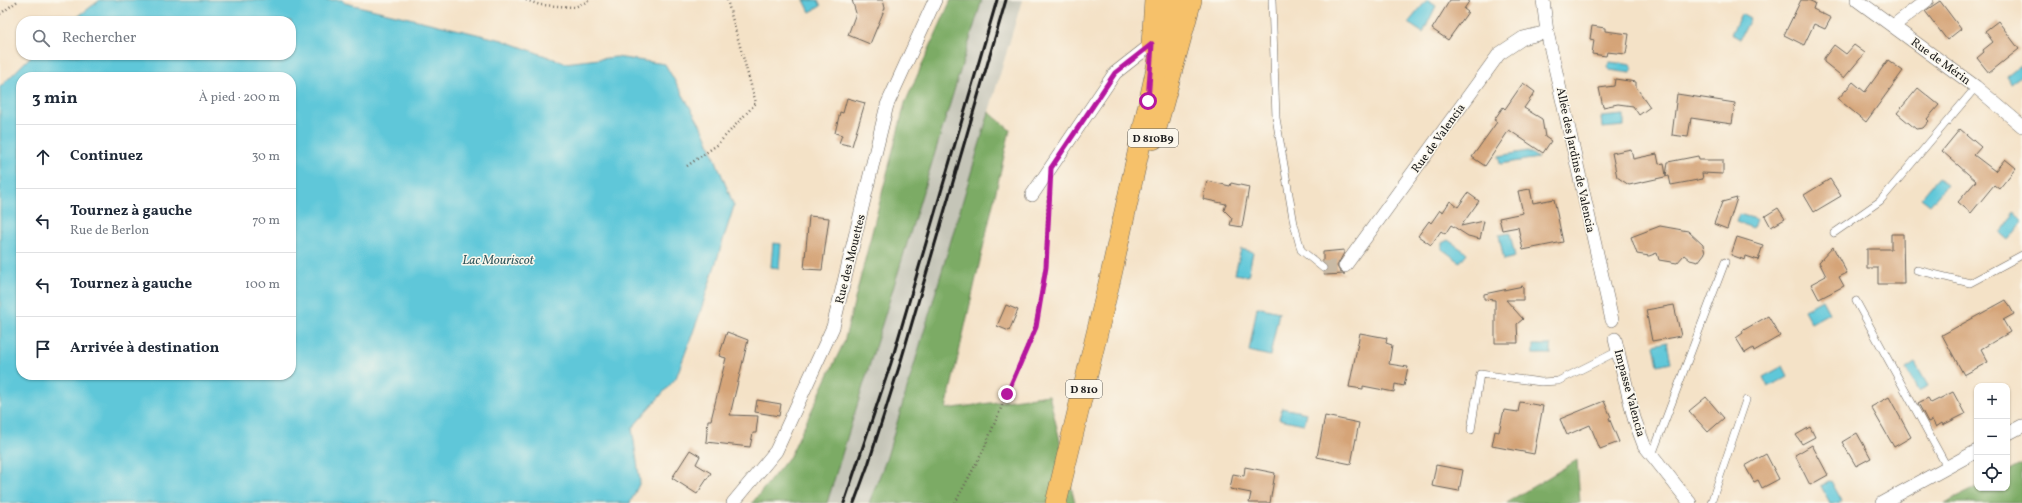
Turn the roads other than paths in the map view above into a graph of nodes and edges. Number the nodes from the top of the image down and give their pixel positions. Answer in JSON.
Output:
{"nodes":[{"id":1,"x":935,"y":0,"type":"edge"},
{"id":2,"x":1155,"y":0,"type":"edge"},
{"id":3,"x":1172,"y":0,"type":"edge"},
{"id":4,"x":1191,"y":0,"type":"edge"},
{"id":5,"x":1272,"y":0,"type":"edge"},
{"id":6,"x":1543,"y":0,"type":"edge"},
{"id":7,"x":1857,"y":0,"type":"edge"},
{"id":8,"x":1927,"y":0,"type":"edge"},
{"id":9,"x":1893,"y":26,"type":"junction"},
{"id":10,"x":1547,"y":32,"type":"junction"},
{"id":11,"x":1152,"y":44,"type":"junction"},
{"id":12,"x":1976,"y":87,"type":"junction"},
{"id":13,"x":1148,"y":101,"type":"junction"},
{"id":14,"x":2022,"y":126,"type":"edge"},
{"id":15,"x":1032,"y":195,"type":"dead end"},
{"id":16,"x":1834,"y":233,"type":"dead end"},
{"id":17,"x":2022,"y":254,"type":"edge"},
{"id":18,"x":1725,"y":262,"type":"dead end"},
{"id":19,"x":1345,"y":266,"type":"dead end"},
{"id":20,"x":1323,"y":268,"type":"dead end"},
{"id":21,"x":1917,"y":270,"type":"dead end"},
{"id":22,"x":1111,"y":275,"type":"junction"},
{"id":23,"x":1856,"y":301,"type":"dead end"},
{"id":24,"x":1612,"y":320,"type":"dead end"},
{"id":25,"x":1617,"y":345,"type":"joint"},
{"id":26,"x":1746,"y":400,"type":"dead end"},
{"id":27,"x":2022,"y":426,"type":"edge"},
{"id":28,"x":1471,"y":430,"type":"dead end"},
{"id":29,"x":2010,"y":432,"type":"edge"},
{"id":30,"x":1974,"y":452,"type":"edge"},
{"id":31,"x":1652,"y":455,"type":"junction"},
{"id":32,"x":1947,"y":467,"type":"junction"},
{"id":33,"x":733,"y":503,"type":"edge"},
{"id":34,"x":1056,"y":503,"type":"edge"},
{"id":35,"x":1690,"y":503,"type":"edge"},
{"id":36,"x":1711,"y":503,"type":"edge"},
{"id":37,"x":1882,"y":503,"type":"edge"}],
"edges":[{"from":1,"to":33,"type":"street","name":"Rue des Mouettes"},
{"from":2,"to":11,"type":"main road"},
{"from":3,"to":13,"type":"main road","number":"D 810"},
{"from":4,"to":22,"type":"main road","number":"D 810B9"},
{"from":5,"to":20,"type":"lane"},
{"from":6,"to":10,"type":"street","name":"Allée des Jardins de Valencia"},
{"from":7,"to":9,"type":"street","name":"Rue de Mérin"},
{"from":8,"to":9,"type":"street"},
{"from":9,"to":12,"type":"street","name":"Rue de Mérin"},
{"from":10,"to":19,"type":"street","name":"Rue de Valencia"},
{"from":10,"to":24,"type":"street","name":"Allée des Jardins de Valencia"},
{"from":11,"to":13,"type":"main road"},
{"from":11,"to":15,"type":"street"},
{"from":12,"to":14,"type":"street","name":"Rue de Mérin"},
{"from":12,"to":16,"type":"lane"},
{"from":13,"to":22,"type":"main road","number":"D 810"},
{"from":17,"to":21,"type":"lane"},
{"from":18,"to":31,"type":"lane"},
{"from":22,"to":34,"type":"main road","number":"D 810"},
{"from":23,"to":32,"type":"lane"},
{"from":25,"to":28,"type":"lane"},
{"from":25,"to":31,"type":"street","name":"Impasse Valencia"},
{"from":26,"to":36,"type":"lane"},
{"from":27,"to":29,"type":"street"},
{"from":30,"to":32,"type":"street"},
{"from":31,"to":35,"type":"street","name":"Impasse Valencia"},
{"from":32,"to":37,"type":"street"}]}
